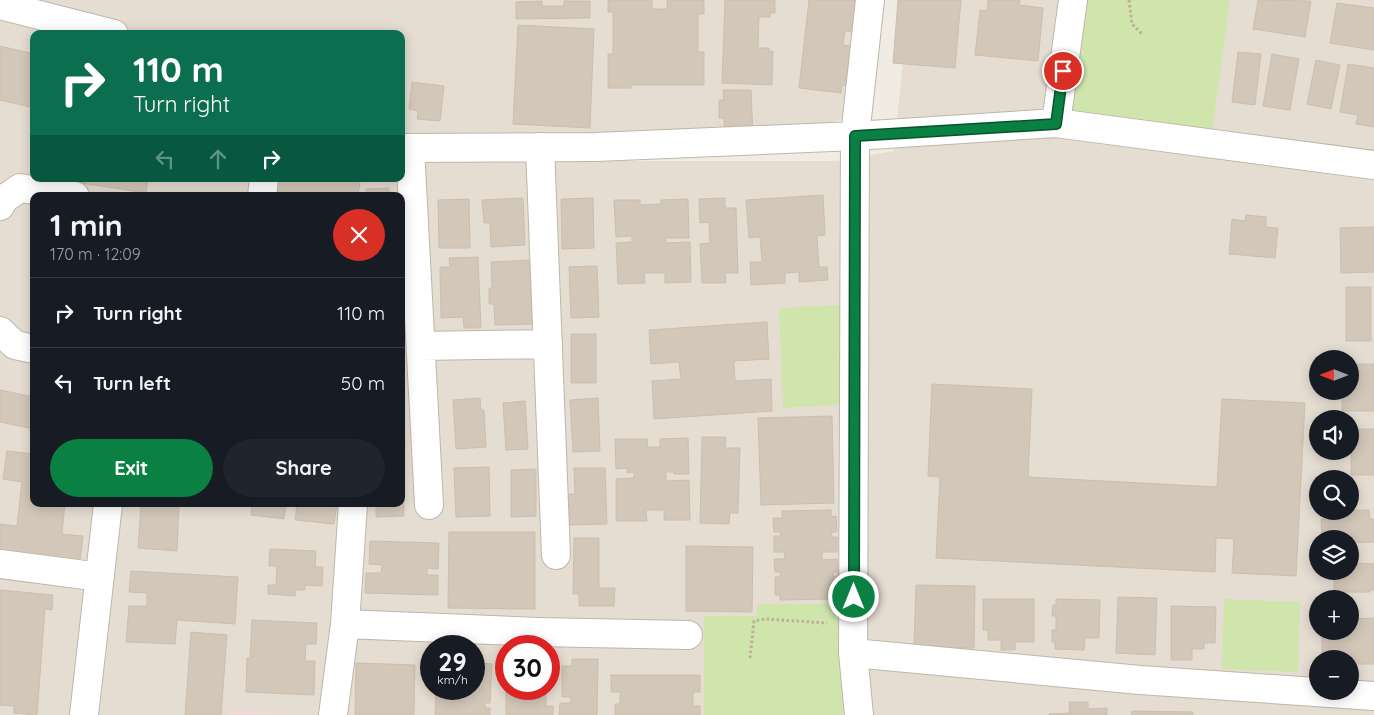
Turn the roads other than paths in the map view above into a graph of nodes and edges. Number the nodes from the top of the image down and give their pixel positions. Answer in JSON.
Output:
{"nodes":[{"id":1,"x":870,"y":0,"type":"edge"},
{"id":2,"x":1073,"y":0,"type":"edge"},
{"id":3,"x":0,"y":5,"type":"edge"},
{"id":4,"x":98,"y":30,"type":"edge"},
{"id":5,"x":1056,"y":124,"type":"junction"},
{"id":6,"x":855,"y":136,"type":"junction"},
{"id":7,"x":405,"y":148,"type":"edge"},
{"id":8,"x":540,"y":148,"type":"junction"},
{"id":9,"x":1374,"y":165,"type":"edge"},
{"id":10,"x":48,"y":192,"type":"edge"},
{"id":11,"x":0,"y":206,"type":"edge"},
{"id":12,"x":0,"y":331,"type":"edge"},
{"id":13,"x":548,"y":344,"type":"junction"},
{"id":14,"x":421,"y":346,"type":"junction"},
{"id":15,"x":30,"y":347,"type":"edge"},
{"id":16,"x":429,"y":505,"type":"dead end"},
{"id":17,"x":108,"y":507,"type":"edge"},
{"id":18,"x":353,"y":507,"type":"edge"},
{"id":19,"x":556,"y":555,"type":"dead end"},
{"id":20,"x":0,"y":564,"type":"edge"},
{"id":21,"x":100,"y":577,"type":"junction"},
{"id":22,"x":345,"y":624,"type":"junction"},
{"id":23,"x":688,"y":635,"type":"dead end"},
{"id":24,"x":853,"y":653,"type":"junction"},
{"id":25,"x":1374,"y":696,"type":"edge"},
{"id":26,"x":84,"y":715,"type":"edge"},
{"id":27,"x":333,"y":715,"type":"edge"},
{"id":28,"x":859,"y":715,"type":"edge"}],
"edges":[{"from":1,"to":6,"type":"street"},
{"from":2,"to":5,"type":"street"},
{"from":3,"to":4,"type":"street"},
{"from":5,"to":6,"type":"street"},
{"from":5,"to":9,"type":"street"},
{"from":6,"to":8,"type":"street"},
{"from":6,"to":24,"type":"street"},
{"from":7,"to":8,"type":"street"},
{"from":7,"to":14,"type":"street"},
{"from":8,"to":13,"type":"street"},
{"from":10,"to":11,"type":"street"},
{"from":12,"to":15,"type":"street"},
{"from":13,"to":14,"type":"street"},
{"from":13,"to":19,"type":"street"},
{"from":14,"to":16,"type":"street"},
{"from":17,"to":21,"type":"street"},
{"from":18,"to":22,"type":"street"},
{"from":20,"to":21,"type":"street"},
{"from":21,"to":26,"type":"street"},
{"from":22,"to":23,"type":"street"},
{"from":22,"to":27,"type":"street"},
{"from":24,"to":25,"type":"street"},
{"from":24,"to":28,"type":"street"}]}
